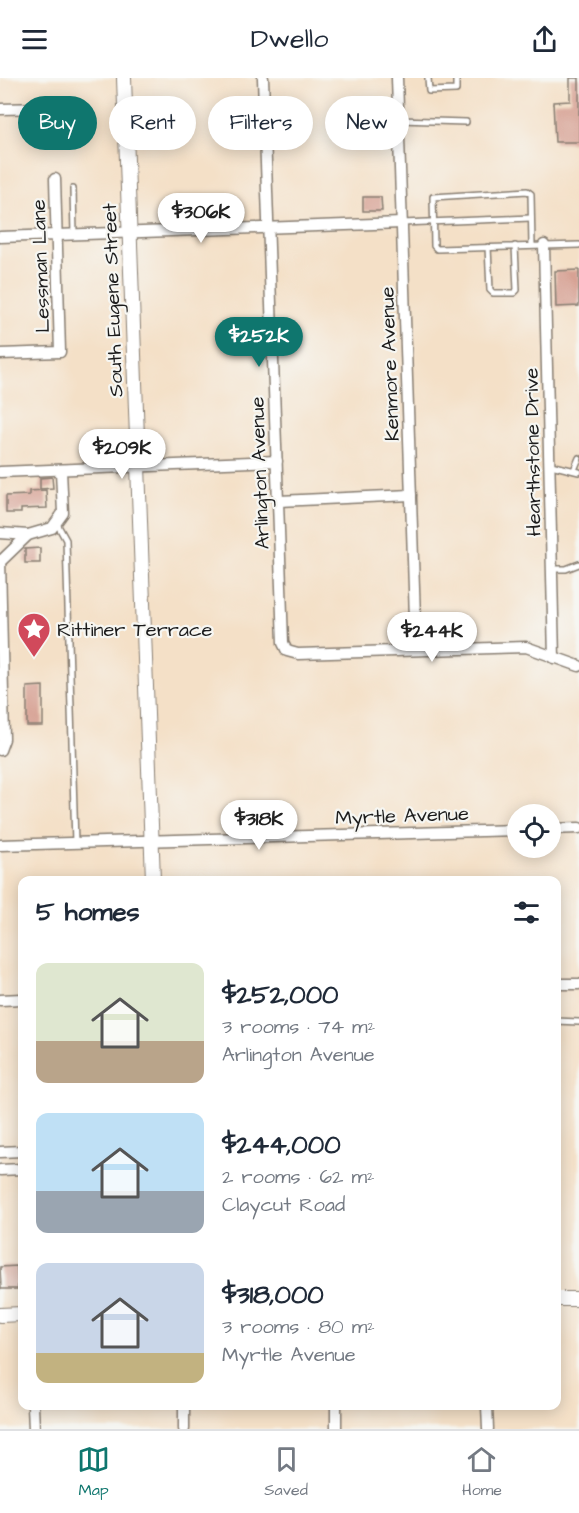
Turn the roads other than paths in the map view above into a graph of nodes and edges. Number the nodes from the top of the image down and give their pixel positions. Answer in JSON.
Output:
{"nodes":[{"id":1,"x":124,"y":78,"type":"edge"},
{"id":2,"x":263,"y":78,"type":"edge"},
{"id":3,"x":397,"y":78,"type":"edge"},
{"id":4,"x":428,"y":78,"type":"edge"},
{"id":5,"x":456,"y":78,"type":"edge"},
{"id":6,"x":398,"y":96,"type":"edge"},
{"id":7,"x":0,"y":109,"type":"edge"},
{"id":8,"x":18,"y":109,"type":"edge"},
{"id":9,"x":409,"y":120,"type":"edge"},
{"id":10,"x":466,"y":122,"type":"dead end"},
{"id":11,"x":400,"y":150,"type":"edge"},
{"id":12,"x":55,"y":179,"type":"dead end"},
{"id":13,"x":73,"y":189,"type":"dead end"},
{"id":14,"x":531,"y":218,"type":"junction"},
{"id":15,"x":434,"y":222,"type":"junction"},
{"id":16,"x":402,"y":223,"type":"junction"},
{"id":17,"x":269,"y":228,"type":"junction"},
{"id":18,"x":129,"y":232,"type":"junction"},
{"id":19,"x":74,"y":235,"type":"junction"},
{"id":20,"x":57,"y":236,"type":"junction"},
{"id":21,"x":0,"y":237,"type":"edge"},
{"id":22,"x":544,"y":245,"type":"junction"},
{"id":23,"x":579,"y":245,"type":"edge"},
{"id":24,"x":515,"y":246,"type":"junction"},
{"id":25,"x":532,"y":246,"type":"junction"},
{"id":26,"x":488,"y":247,"type":"junction"},
{"id":27,"x":0,"y":354,"type":"edge"},
{"id":28,"x":579,"y":458,"type":"edge"},
{"id":29,"x":277,"y":461,"type":"junction"},
{"id":30,"x":551,"y":465,"type":"junction"},
{"id":31,"x":137,"y":467,"type":"junction"},
{"id":32,"x":61,"y":471,"type":"junction"},
{"id":33,"x":577,"y":471,"type":"edge"},
{"id":34,"x":0,"y":472,"type":"edge"},
{"id":35,"x":411,"y":495,"type":"junction"},
{"id":36,"x":279,"y":501,"type":"junction"},
{"id":37,"x":56,"y":522,"type":"junction"},
{"id":38,"x":0,"y":533,"type":"edge"},
{"id":39,"x":28,"y":535,"type":"junction"},
{"id":40,"x":0,"y":561,"type":"edge"},
{"id":41,"x":579,"y":564,"type":"edge"},
{"id":42,"x":552,"y":569,"type":"junction"},
{"id":43,"x":1,"y":641,"type":"edge"},
{"id":44,"x":416,"y":649,"type":"junction"},
{"id":45,"x":554,"y":658,"type":"junction"},
{"id":46,"x":579,"y":666,"type":"edge"},
{"id":47,"x":0,"y":750,"type":"edge"},
{"id":48,"x":579,"y":828,"type":"edge"},
{"id":49,"x":561,"y":829,"type":"edge"},
{"id":50,"x":507,"y":830,"type":"edge"},
{"id":51,"x":151,"y":840,"type":"junction"},
{"id":52,"x":75,"y":843,"type":"junction"},
{"id":53,"x":0,"y":845,"type":"edge"},
{"id":54,"x":153,"y":876,"type":"edge"},
{"id":55,"x":561,"y":984,"type":"edge"},
{"id":56,"x":579,"y":984,"type":"edge"},
{"id":57,"x":18,"y":999,"type":"edge"},
{"id":58,"x":0,"y":1000,"type":"edge"},
{"id":59,"x":561,"y":1021,"type":"edge"},
{"id":60,"x":579,"y":1023,"type":"edge"},
{"id":61,"x":18,"y":1151,"type":"edge"},
{"id":62,"x":0,"y":1152,"type":"edge"},
{"id":63,"x":18,"y":1169,"type":"edge"},
{"id":64,"x":0,"y":1170,"type":"edge"},
{"id":65,"x":561,"y":1299,"type":"edge"},
{"id":66,"x":579,"y":1299,"type":"edge"},
{"id":67,"x":18,"y":1314,"type":"edge"},
{"id":68,"x":0,"y":1315,"type":"edge"},
{"id":69,"x":33,"y":1410,"type":"edge"},
{"id":70,"x":184,"y":1410,"type":"edge"},
{"id":71,"x":336,"y":1410,"type":"edge"},
{"id":72,"x":487,"y":1410,"type":"edge"},
{"id":73,"x":34,"y":1429,"type":"edge"},
{"id":74,"x":184,"y":1429,"type":"edge"},
{"id":75,"x":336,"y":1429,"type":"edge"},
{"id":76,"x":488,"y":1429,"type":"edge"}],
"edges":[{"from":1,"to":18,"type":"street","name":"South Eugene Street"},
{"from":2,"to":17,"type":"street","name":"Arlington Avenue"},
{"from":3,"to":6,"type":"street","name":"Kenmore Avenue"},
{"from":4,"to":5,"type":"lane"},
{"from":7,"to":8,"type":"street"},
{"from":9,"to":10,"type":"lane"},
{"from":11,"to":16,"type":"street","name":"Kenmore Avenue"},
{"from":12,"to":20,"type":"street","name":"Lessman Lane"},
{"from":13,"to":19,"type":"lane"},
{"from":14,"to":15,"type":"lane"},
{"from":14,"to":15,"type":"lane"},
{"from":14,"to":25,"type":"lane"},
{"from":15,"to":16,"type":"lane"},
{"from":15,"to":26,"type":"lane"},
{"from":16,"to":17,"type":"street"},
{"from":16,"to":35,"type":"street","name":"Kenmore Avenue"},
{"from":17,"to":18,"type":"street"},
{"from":17,"to":29,"type":"street","name":"Arlington Avenue"},
{"from":18,"to":19,"type":"street"},
{"from":18,"to":31,"type":"street","name":"South Eugene Street"},
{"from":19,"to":20,"type":"street"},
{"from":20,"to":21,"type":"street"},
{"from":20,"to":27,"type":"street","name":"Lessman Lane"},
{"from":22,"to":23,"type":"lane"},
{"from":22,"to":25,"type":"lane"},
{"from":22,"to":30,"type":"street","name":"Hearthstone Drive"},
{"from":24,"to":25,"type":"lane"},
{"from":24,"to":26,"type":"lane"},
{"from":24,"to":26,"type":"lane"},
{"from":28,"to":33,"type":"lane"},
{"from":29,"to":31,"type":"street"},
{"from":29,"to":36,"type":"street","name":"Arlington Avenue"},
{"from":30,"to":33,"type":"lane"},
{"from":30,"to":42,"type":"street","name":"Hearthstone Drive"},
{"from":31,"to":32,"type":"street"},
{"from":31,"to":51,"type":"street","name":"South Eugene Street"},
{"from":32,"to":34,"type":"street"},
{"from":32,"to":37,"type":"street"},
{"from":35,"to":36,"type":"street"},
{"from":35,"to":44,"type":"street","name":"Kenmore Avenue"},
{"from":36,"to":44,"type":"street","name":"Arlington Avenue"},
{"from":37,"to":39,"type":"street"},
{"from":37,"to":52,"type":"lane"},
{"from":38,"to":39,"type":"street"},
{"from":39,"to":40,"type":"street"},
{"from":40,"to":43,"type":"street"},
{"from":41,"to":42,"type":"lane"},
{"from":42,"to":45,"type":"street","name":"Hearthstone Drive"},
{"from":43,"to":47,"type":"street"},
{"from":44,"to":45,"type":"street"},
{"from":45,"to":46,"type":"street"},
{"from":48,"to":49,"type":"street"},
{"from":50,"to":51,"type":"street","name":"Myrtle Avenue"},
{"from":51,"to":52,"type":"street","name":"Myrtle Avenue"},
{"from":51,"to":54,"type":"street","name":"South Eugene Street"},
{"from":52,"to":53,"type":"street","name":"Myrtle Avenue"},
{"from":55,"to":56,"type":"street"},
{"from":57,"to":58,"type":"street"},
{"from":59,"to":60,"type":"lane"},
{"from":61,"to":62,"type":"street"},
{"from":63,"to":64,"type":"street"},
{"from":65,"to":66,"type":"street"},
{"from":67,"to":68,"type":"street"},
{"from":69,"to":73,"type":"street"},
{"from":70,"to":74,"type":"street"},
{"from":71,"to":75,"type":"street"},
{"from":72,"to":76,"type":"street"}]}
